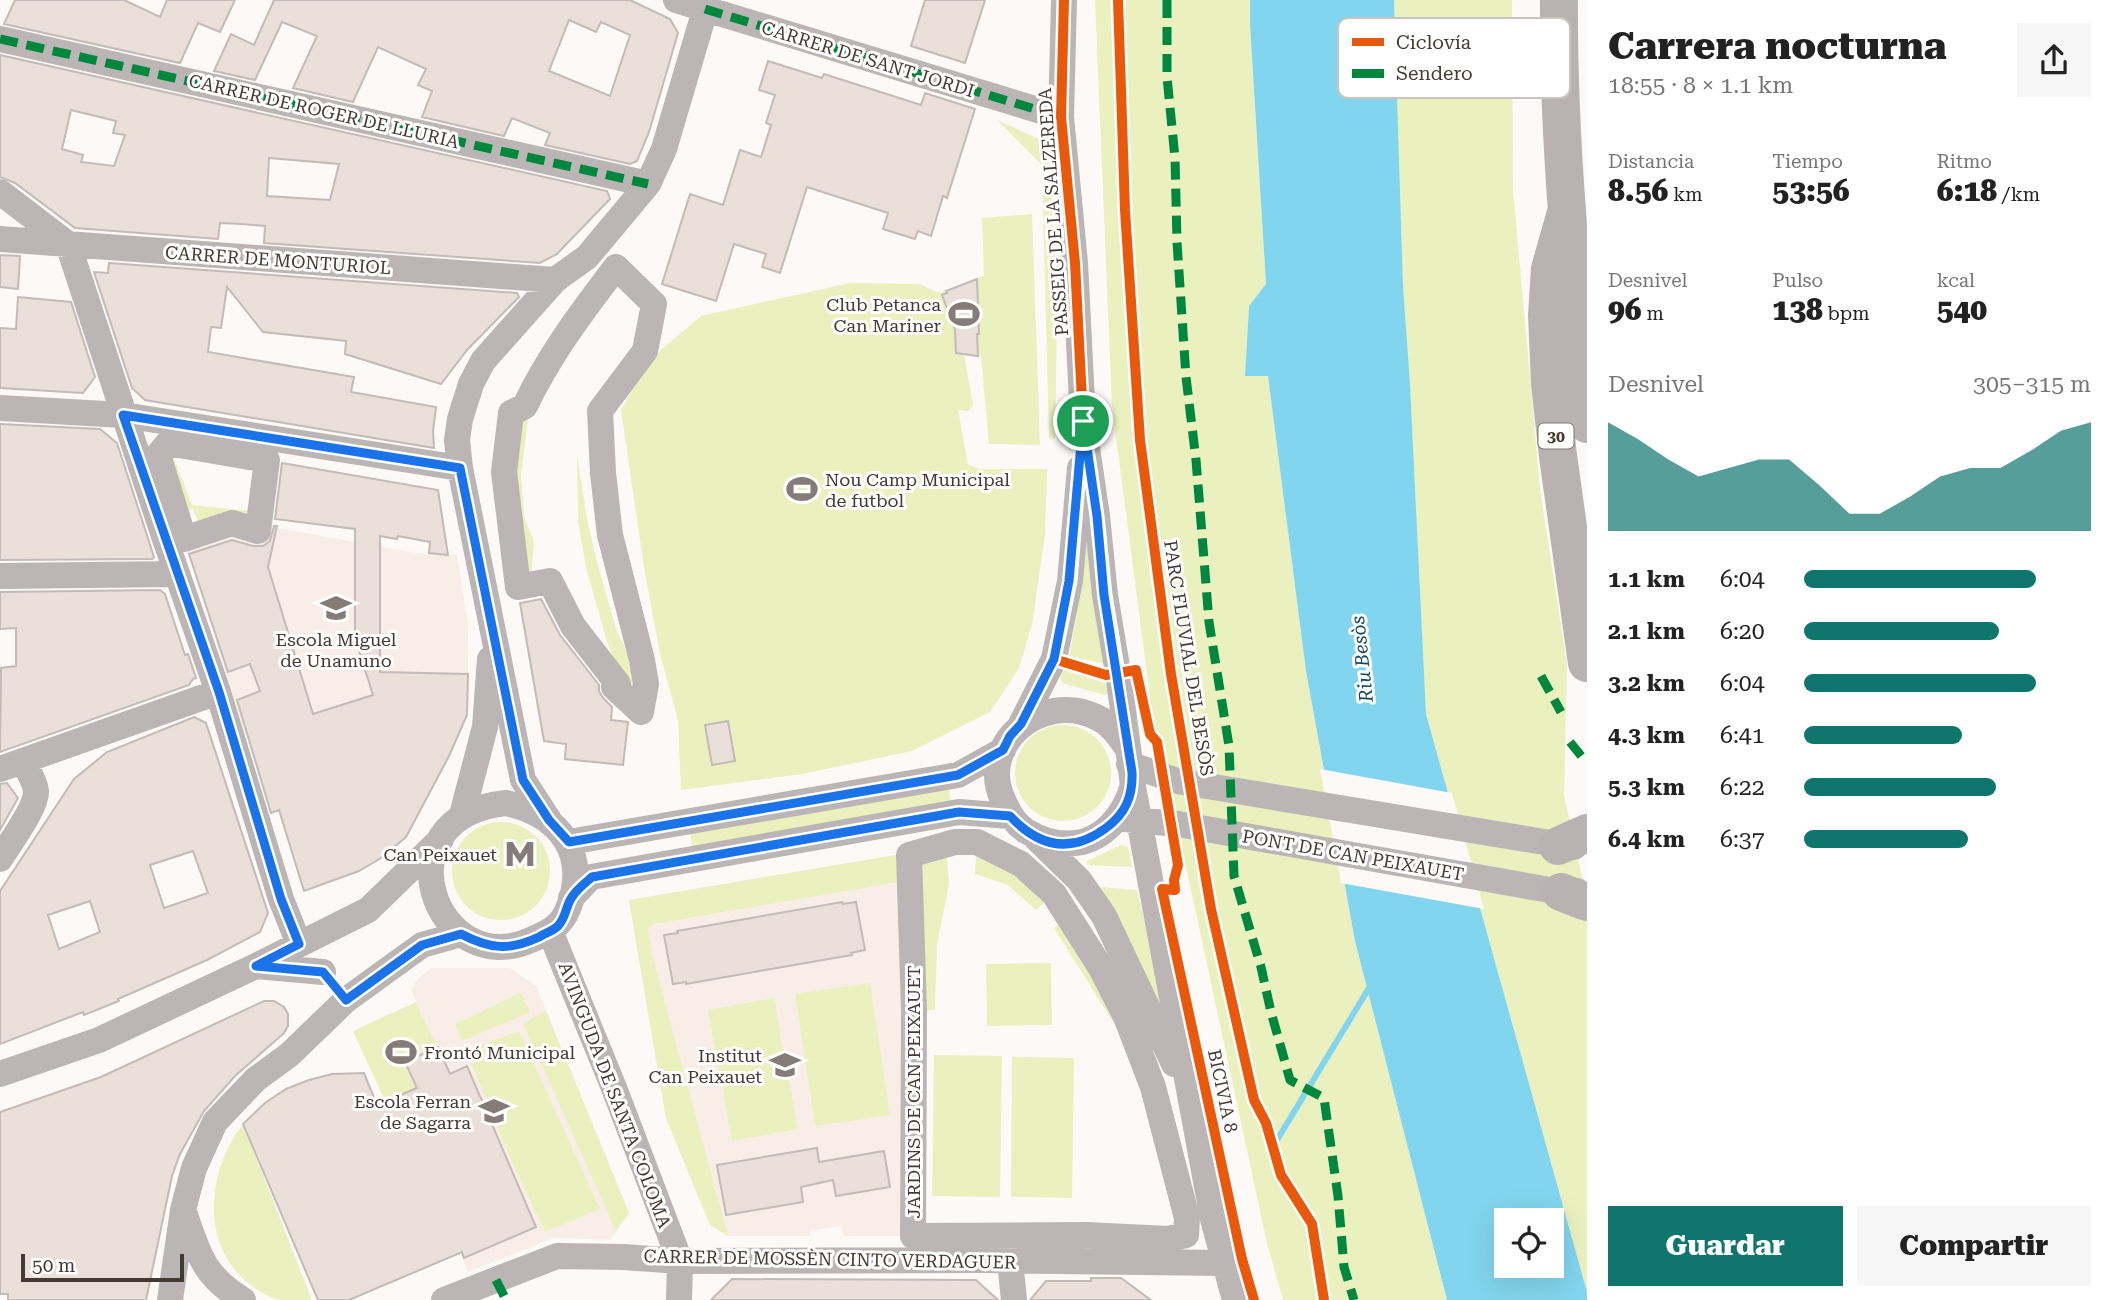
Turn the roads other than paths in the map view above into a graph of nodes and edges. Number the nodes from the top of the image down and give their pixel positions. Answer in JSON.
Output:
{"nodes":[{"id":1,"x":676,"y":0,"type":"edge"},
{"id":2,"x":1064,"y":0,"type":"edge"},
{"id":3,"x":1559,"y":0,"type":"edge"},
{"id":4,"x":707,"y":4,"type":"edge"},
{"id":5,"x":1559,"y":18,"type":"edge"},
{"id":6,"x":0,"y":39,"type":"edge"},
{"id":7,"x":1561,"y":98,"type":"edge"},
{"id":8,"x":1061,"y":117,"type":"junction"},
{"id":9,"x":648,"y":184,"type":"junction"},
{"id":10,"x":0,"y":192,"type":"edge"},
{"id":11,"x":1567,"y":209,"type":"junction"},
{"id":12,"x":0,"y":239,"type":"edge"},
{"id":13,"x":68,"y":244,"type":"junction"},
{"id":14,"x":555,"y":280,"type":"junction"},
{"id":15,"x":0,"y":408,"type":"edge"},
{"id":16,"x":123,"y":415,"type":"junction"},
{"id":17,"x":1083,"y":421,"type":"junction"},
{"id":18,"x":1587,"y":424,"type":"edge"},
{"id":19,"x":267,"y":460,"type":"joint"},
{"id":20,"x":460,"y":468,"type":"junction"},
{"id":21,"x":177,"y":574,"type":"junction"},
{"id":22,"x":0,"y":576,"type":"edge"},
{"id":23,"x":518,"y":587,"type":"joint"},
{"id":24,"x":492,"y":636,"type":"junction"},
{"id":25,"x":1587,"y":663,"type":"edge"},
{"id":26,"x":219,"y":692,"type":"junction"},
{"id":27,"x":1021,"y":724,"type":"junction"},
{"id":28,"x":1003,"y":750,"type":"junction"},
{"id":29,"x":12,"y":765,"type":"edge"},
{"id":30,"x":1129,"y":765,"type":"junction"},
{"id":31,"x":462,"y":815,"type":"junction"},
{"id":32,"x":1010,"y":816,"type":"junction"},
{"id":33,"x":1129,"y":819,"type":"junction"},
{"id":34,"x":549,"y":820,"type":"junction"},
{"id":35,"x":1036,"y":838,"type":"junction"},
{"id":36,"x":441,"y":839,"type":"junction"},
{"id":37,"x":1577,"y":841,"type":"edge"},
{"id":38,"x":569,"y":842,"type":"junction"},
{"id":39,"x":909,"y":855,"type":"joint"},
{"id":40,"x":0,"y":859,"type":"edge"},
{"id":41,"x":1578,"y":895,"type":"edge"},
{"id":42,"x":571,"y":898,"type":"junction"},
{"id":43,"x":335,"y":925,"type":"junction"},
{"id":44,"x":550,"y":931,"type":"junction"},
{"id":45,"x":461,"y":934,"type":"junction"},
{"id":46,"x":299,"y":944,"type":"junction"},
{"id":47,"x":256,"y":966,"type":"junction"},
{"id":48,"x":323,"y":972,"type":"junction"},
{"id":49,"x":346,"y":1000,"type":"junction"},
{"id":50,"x":0,"y":1074,"type":"edge"},
{"id":51,"x":1191,"y":1102,"type":"junction"},
{"id":52,"x":183,"y":1210,"type":"junction"},
{"id":53,"x":680,"y":1261,"type":"junction"},
{"id":54,"x":1010,"y":1261,"type":"junction"},
{"id":55,"x":1224,"y":1264,"type":"junction"},
{"id":56,"x":501,"y":1290,"type":"edge"},
{"id":57,"x":170,"y":1300,"type":"edge"},
{"id":58,"x":243,"y":1300,"type":"edge"},
{"id":59,"x":444,"y":1300,"type":"edge"},
{"id":60,"x":679,"y":1300,"type":"edge"},
{"id":61,"x":1014,"y":1300,"type":"edge"},
{"id":62,"x":1235,"y":1300,"type":"edge"}],
"edges":[{"from":1,"to":4,"type":"street","name":"CARRER DE SANT JORDI"},
{"from":2,"to":8,"type":"street","name":"PASSEIG DE LA SALZEREDA"},
{"from":3,"to":5,"type":"highway"},
{"from":4,"to":8,"type":"street","name":"CARRER DE SANT JORDI"},
{"from":4,"to":9,"type":"street"},
{"from":6,"to":9,"type":"street","name":"CARRER DE ROGER DE LLURIA"},
{"from":7,"to":11,"type":"highway"},
{"from":8,"to":17,"type":"street","name":"PASSEIG DE LA SALZEREDA"},
{"from":9,"to":14,"type":"street"},
{"from":10,"to":13,"type":"street"},
{"from":11,"to":18,"type":"highway"},
{"from":11,"to":25,"type":"highway","number":"30"},
{"from":12,"to":13,"type":"street","name":"CARRER DE MONTURIOL"},
{"from":13,"to":14,"type":"street","name":"CARRER DE MONTURIOL"},
{"from":13,"to":16,"type":"street"},
{"from":14,"to":20,"type":"street"},
{"from":15,"to":16,"type":"street"},
{"from":16,"to":20,"type":"street"},
{"from":16,"to":21,"type":"street"},
{"from":17,"to":27,"type":"street","name":"PASSEIG DE LA SALZEREDA"},
{"from":17,"to":30,"type":"street","name":"PASSEIG DE LA SALZEREDA"},
{"from":19,"to":19,"type":"street"},
{"from":20,"to":24,"type":"street"},
{"from":21,"to":22,"type":"street"},
{"from":21,"to":26,"type":"street"},
{"from":23,"to":23,"type":"street"},
{"from":24,"to":31,"type":"street"},
{"from":24,"to":34,"type":"street"},
{"from":26,"to":29,"type":"street"},
{"from":26,"to":46,"type":"street"},
{"from":27,"to":28,"type":"street"},
{"from":27,"to":30,"type":"street"},
{"from":28,"to":32,"type":"street"},
{"from":28,"to":38,"type":"street"},
{"from":29,"to":40,"type":"street"},
{"from":30,"to":33,"type":"street"},
{"from":30,"to":37,"type":"street"},
{"from":31,"to":34,"type":"street"},
{"from":31,"to":36,"type":"street"},
{"from":32,"to":35,"type":"street"},
{"from":32,"to":42,"type":"street"},
{"from":33,"to":35,"type":"street"},
{"from":33,"to":41,"type":"street","name":"PONT DE CAN PEIXAUET"},
{"from":33,"to":51,"type":"street"},
{"from":34,"to":38,"type":"street"},
{"from":35,"to":51,"type":"street"},
{"from":36,"to":43,"type":"street"},
{"from":36,"to":45,"type":"street"},
{"from":38,"to":42,"type":"street"},
{"from":39,"to":39,"type":"street","name":"JARDINS DE CAN PEIXAUET"},
{"from":42,"to":44,"type":"street"},
{"from":43,"to":46,"type":"street"},
{"from":43,"to":48,"type":"street"},
{"from":44,"to":45,"type":"street"},
{"from":44,"to":53,"type":"street","name":"AVINGUDA DE SANTA COLOMA"},
{"from":45,"to":49,"type":"street"},
{"from":46,"to":47,"type":"street"},
{"from":47,"to":48,"type":"street"},
{"from":47,"to":50,"type":"street"},
{"from":48,"to":49,"type":"street"},
{"from":49,"to":52,"type":"street"},
{"from":51,"to":55,"type":"street"},
{"from":52,"to":57,"type":"street"},
{"from":52,"to":58,"type":"street"},
{"from":53,"to":54,"type":"street","name":"CARRER DE MOSSÈN CINTO VERDAGUER"},
{"from":53,"to":56,"type":"street","name":"CARRER DE MOSSÈN CINTO VERDAGUER"},
{"from":53,"to":60,"type":"street","name":"AVINGUDA DE SANTA COLOMA"},
{"from":54,"to":55,"type":"street","name":"CARRER DE MOSSÈN CINTO VERDAGUER"},
{"from":54,"to":61,"type":"street"},
{"from":55,"to":62,"type":"street"},
{"from":56,"to":59,"type":"street","name":"CARRER DE MOSSÈN CINTO VERDAGUER"}]}
